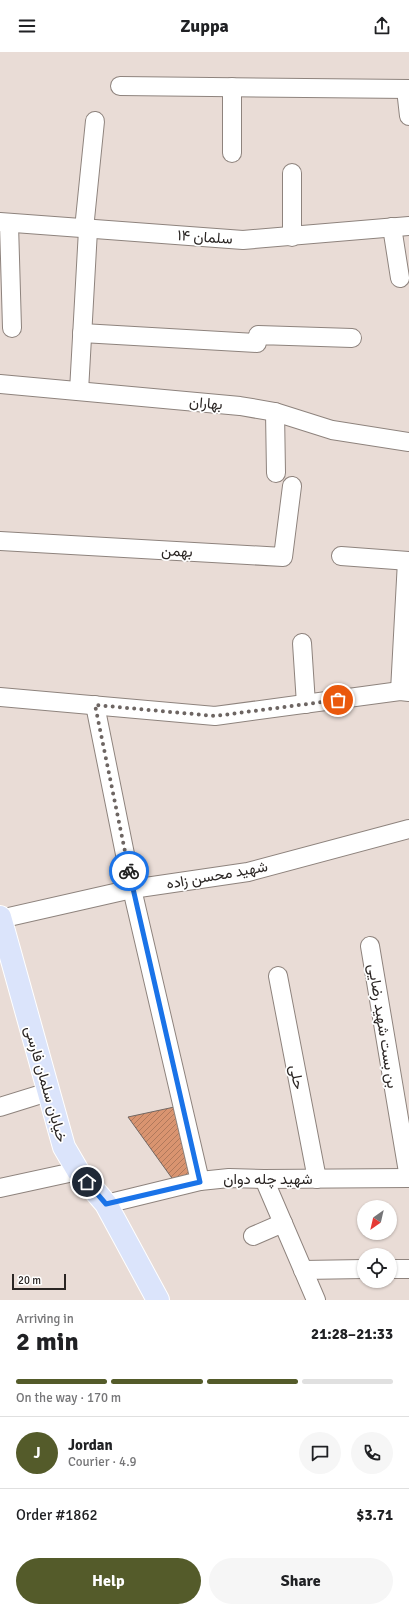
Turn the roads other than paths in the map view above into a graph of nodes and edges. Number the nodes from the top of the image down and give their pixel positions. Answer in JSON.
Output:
{"nodes":[{"id":1,"x":120,"y":86,"type":"dead end"},
{"id":2,"x":232,"y":87,"type":"junction"},
{"id":3,"x":408,"y":89,"type":"edge"},
{"id":4,"x":409,"y":116,"type":"edge"},
{"id":5,"x":95,"y":121,"type":"dead end"},
{"id":6,"x":232,"y":153,"type":"dead end"},
{"id":7,"x":292,"y":173,"type":"dead end"},
{"id":8,"x":5,"y":223,"type":"edge"},
{"id":9,"x":401,"y":226,"type":"edge"},
{"id":10,"x":86,"y":229,"type":"junction"},
{"id":11,"x":292,"y":237,"type":"junction"},
{"id":12,"x":400,"y":278,"type":"dead end"},
{"id":13,"x":12,"y":328,"type":"dead end"},
{"id":14,"x":82,"y":333,"type":"junction"},
{"id":15,"x":352,"y":338,"type":"dead end"},
{"id":16,"x":0,"y":384,"type":"edge"},
{"id":17,"x":78,"y":392,"type":"junction"},
{"id":18,"x":275,"y":412,"type":"junction"},
{"id":19,"x":409,"y":442,"type":"edge"},
{"id":20,"x":276,"y":473,"type":"dead end"},
{"id":21,"x":292,"y":486,"type":"dead end"},
{"id":22,"x":0,"y":541,"type":"edge"},
{"id":23,"x":341,"y":556,"type":"dead end"},
{"id":24,"x":408,"y":561,"type":"edge"},
{"id":25,"x":302,"y":643,"type":"dead end"},
{"id":26,"x":404,"y":692,"type":"edge"},
{"id":27,"x":0,"y":697,"type":"edge"},
{"id":28,"x":306,"y":704,"type":"junction"},
{"id":29,"x":95,"y":705,"type":"junction"},
{"id":30,"x":409,"y":829,"type":"edge"},
{"id":31,"x":132,"y":889,"type":"junction"},
{"id":32,"x":0,"y":918,"type":"edge"},
{"id":33,"x":370,"y":946,"type":"dead end"},
{"id":34,"x":278,"y":976,"type":"dead end"},
{"id":35,"x":48,"y":1092,"type":"junction"},
{"id":36,"x":0,"y":1107,"type":"edge"},
{"id":37,"x":78,"y":1171,"type":"junction"},
{"id":38,"x":409,"y":1178,"type":"edge"},
{"id":39,"x":264,"y":1179,"type":"junction"},
{"id":40,"x":317,"y":1179,"type":"junction"},
{"id":41,"x":200,"y":1182,"type":"junction"},
{"id":42,"x":0,"y":1188,"type":"edge"},
{"id":43,"x":106,"y":1204,"type":"junction"},
{"id":44,"x":283,"y":1223,"type":"junction"},
{"id":45,"x":253,"y":1236,"type":"dead end"},
{"id":46,"x":357,"y":1269,"type":"edge"},
{"id":47,"x":397,"y":1269,"type":"edge"},
{"id":48,"x":409,"y":1269,"type":"edge"},
{"id":49,"x":303,"y":1270,"type":"junction"},
{"id":50,"x":158,"y":1300,"type":"edge"},
{"id":51,"x":316,"y":1300,"type":"edge"}],
"edges":[{"from":1,"to":2,"type":"street"},
{"from":2,"to":3,"type":"street"},
{"from":2,"to":6,"type":"street"},
{"from":3,"to":4,"type":"street"},
{"from":5,"to":10,"type":"street"},
{"from":7,"to":11,"type":"street"},
{"from":8,"to":10,"type":"street","name":"سلمان ۱۴"},
{"from":8,"to":13,"type":"street"},
{"from":9,"to":11,"type":"street","name":"سلمان ۱۴"},
{"from":9,"to":12,"type":"street"},
{"from":10,"to":11,"type":"street","name":"سلمان ۱۴"},
{"from":10,"to":14,"type":"street"},
{"from":14,"to":15,"type":"street"},
{"from":14,"to":17,"type":"street"},
{"from":16,"to":17,"type":"street","name":"بهاران"},
{"from":17,"to":18,"type":"street","name":"بهاران"},
{"from":18,"to":19,"type":"street","name":"بهاران"},
{"from":18,"to":20,"type":"street"},
{"from":21,"to":22,"type":"street","name":"بهمن"},
{"from":23,"to":24,"type":"street"},
{"from":24,"to":26,"type":"street"},
{"from":25,"to":28,"type":"street"},
{"from":26,"to":28,"type":"street"},
{"from":27,"to":29,"type":"street"},
{"from":28,"to":29,"type":"street"},
{"from":29,"to":31,"type":"street"},
{"from":30,"to":31,"type":"street","name":"شهید محسن زاده"},
{"from":31,"to":32,"type":"street","name":"شهید محسن زاده"},
{"from":31,"to":41,"type":"street"},
{"from":32,"to":35,"type":"main road","name":"خیابان سلمان فارسی"},
{"from":33,"to":38,"type":"street","name":"بن بست شهید رضایی"},
{"from":34,"to":40,"type":"street","name":"حلی"},
{"from":35,"to":36,"type":"street"},
{"from":35,"to":37,"type":"main road","name":"خیابان سلمان فارسی"},
{"from":37,"to":42,"type":"street"},
{"from":37,"to":43,"type":"main road","name":"خیابان سلمان فارسی"},
{"from":38,"to":40,"type":"street","name":"شهید چله دوان"},
{"from":39,"to":40,"type":"street","name":"شهید چله دوان"},
{"from":39,"to":41,"type":"street","name":"شهید چله دوان"},
{"from":39,"to":44,"type":"street"},
{"from":41,"to":43,"type":"street","name":"شهید چله دوان"},
{"from":43,"to":50,"type":"main road","name":"خیابان سلمان فارسی"},
{"from":44,"to":45,"type":"street"},
{"from":44,"to":49,"type":"street"},
{"from":46,"to":49,"type":"street"},
{"from":47,"to":48,"type":"street"},
{"from":49,"to":51,"type":"street"}]}
